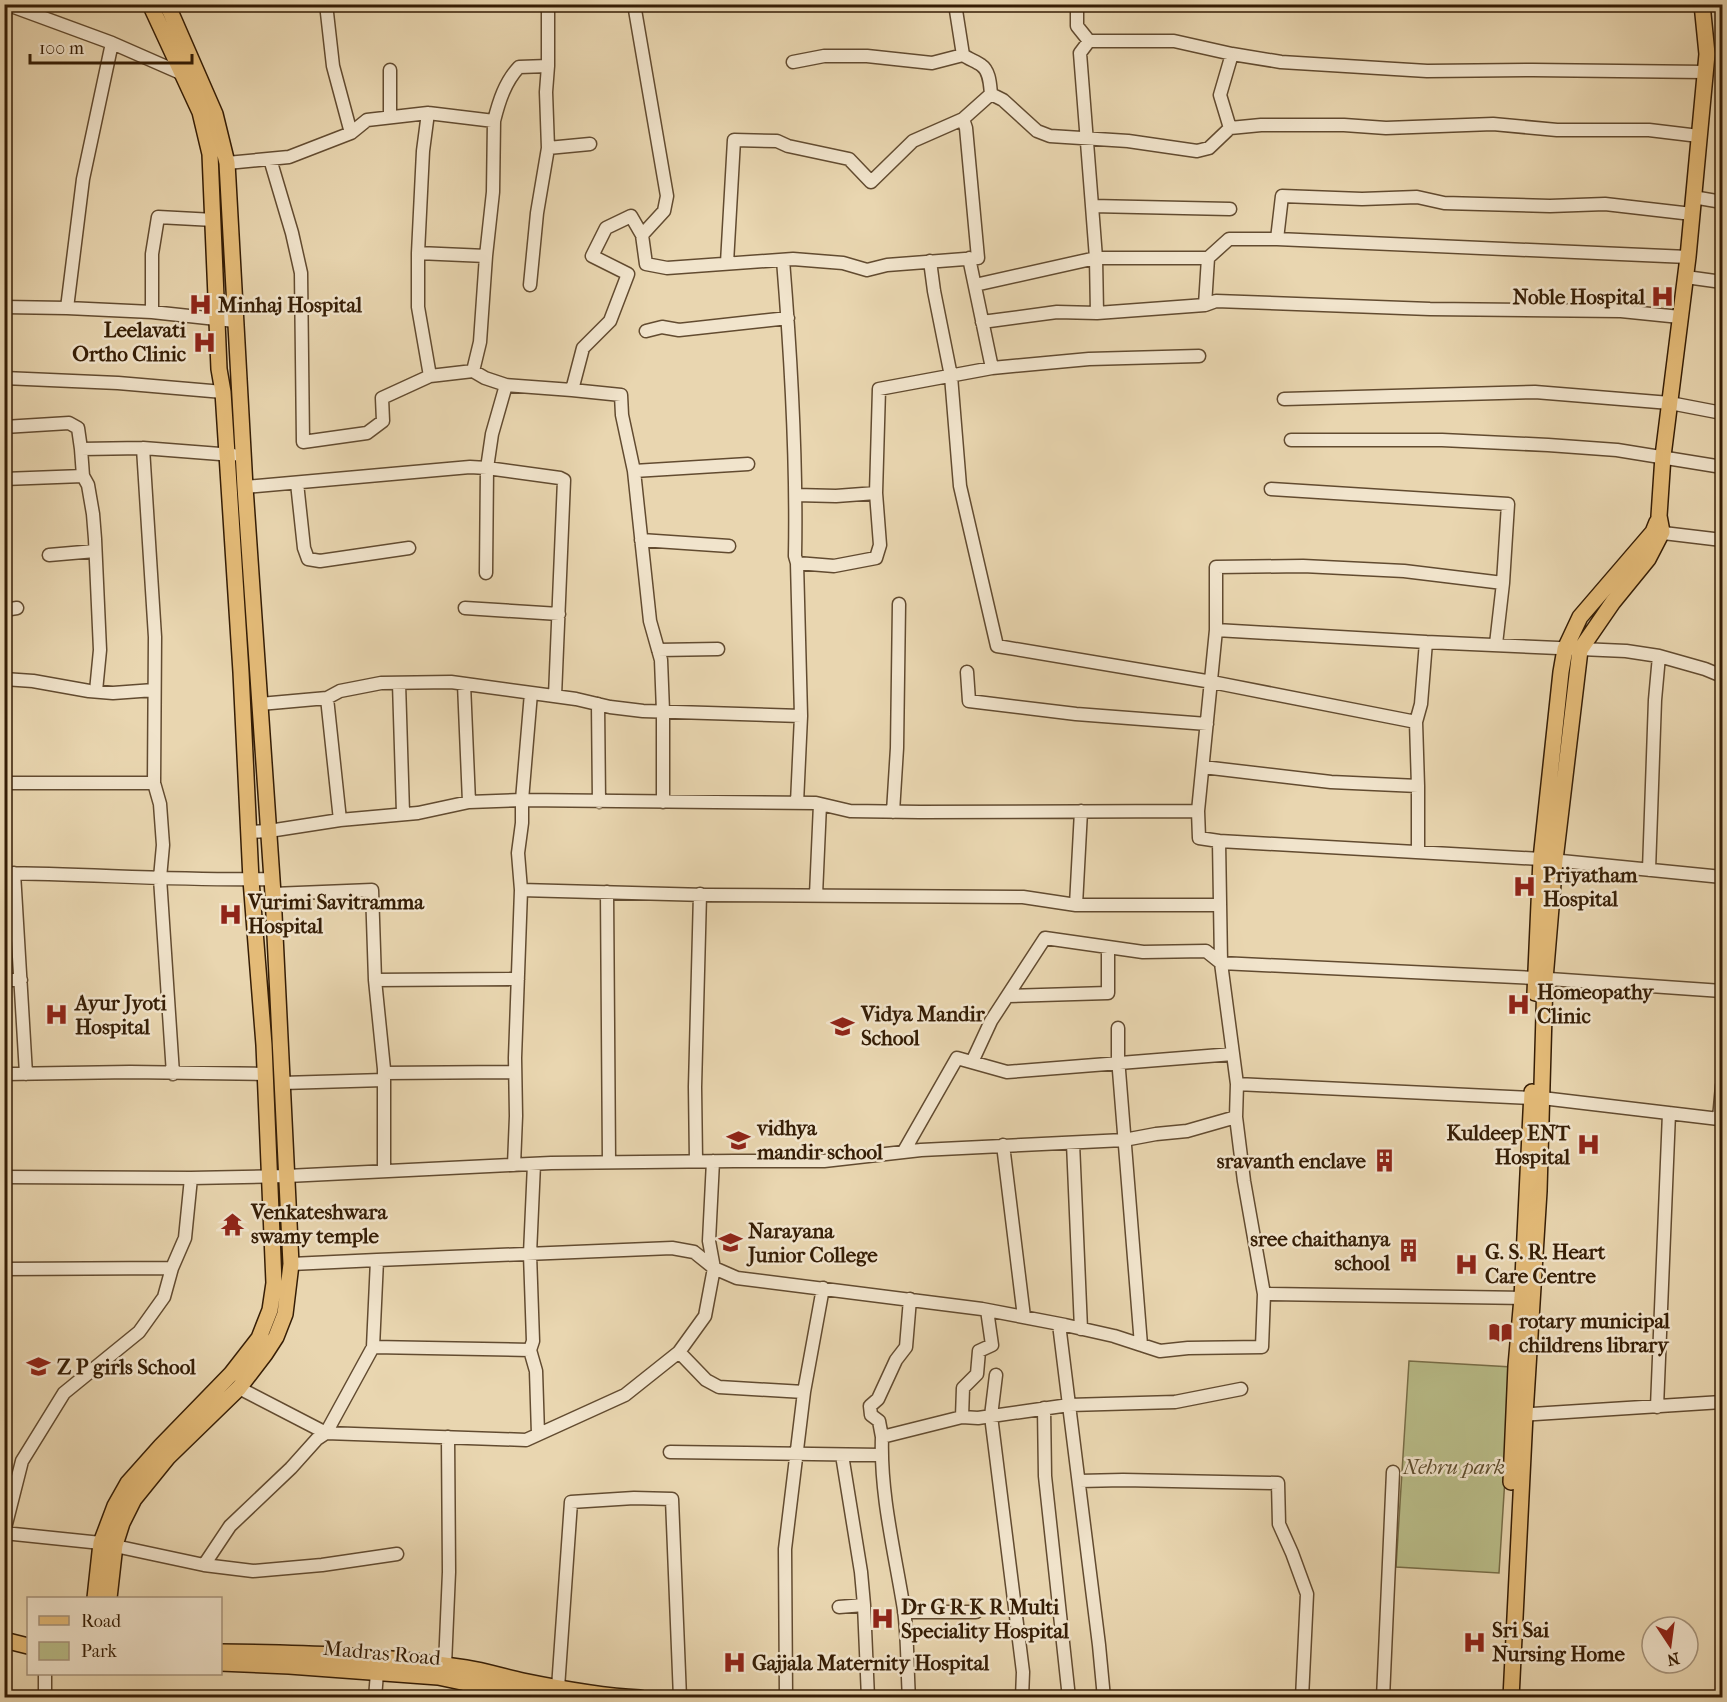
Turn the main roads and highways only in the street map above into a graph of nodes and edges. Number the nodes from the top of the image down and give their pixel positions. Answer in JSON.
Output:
{"nodes":[{"id":1,"x":150,"y":4,"type":"edge"},
{"id":2,"x":167,"y":4,"type":"edge"},
{"id":3,"x":1702,"y":4,"type":"edge"},
{"id":4,"x":191,"y":74,"type":"junction"},
{"id":5,"x":214,"y":138,"type":"junction"},
{"id":6,"x":1520,"y":1415,"type":"junction"},
{"id":7,"x":108,"y":1544,"type":"junction"},
{"id":8,"x":95,"y":1597,"type":"edge"},
{"id":9,"x":109,"y":1597,"type":"edge"},
{"id":10,"x":4,"y":1630,"type":"edge"},
{"id":11,"x":27,"y":1635,"type":"edge"},
{"id":12,"x":4,"y":1640,"type":"edge"},
{"id":13,"x":27,"y":1646,"type":"edge"},
{"id":14,"x":222,"y":1652,"type":"edge"},
{"id":15,"x":222,"y":1663,"type":"edge"},
{"id":16,"x":469,"y":1691,"type":"edge"},
{"id":17,"x":623,"y":1697,"type":"edge"},
{"id":18,"x":539,"y":1698,"type":"edge"},
{"id":19,"x":640,"y":1698,"type":"edge"},
{"id":20,"x":1502,"y":1698,"type":"edge"},
{"id":21,"x":1511,"y":1698,"type":"edge"}],
"edges":[{"from":1,"to":4,"type":"main road"},
{"from":2,"to":4,"type":"main road"},
{"from":3,"to":6,"type":"main road"},
{"from":4,"to":5,"type":"main road"},
{"from":5,"to":7,"type":"main road"},
{"from":5,"to":7,"type":"main road"},
{"from":6,"to":20,"type":"main road"},
{"from":6,"to":21,"type":"main road"},
{"from":7,"to":8,"type":"main road"},
{"from":7,"to":9,"type":"main road"},
{"from":10,"to":11,"type":"main road"},
{"from":12,"to":13,"type":"main road"},
{"from":14,"to":17,"type":"main road"},
{"from":15,"to":16,"type":"main road","name":"Madras Road"},
{"from":16,"to":18,"type":"main road","name":"Madras Road"},
{"from":17,"to":19,"type":"main road"}]}
